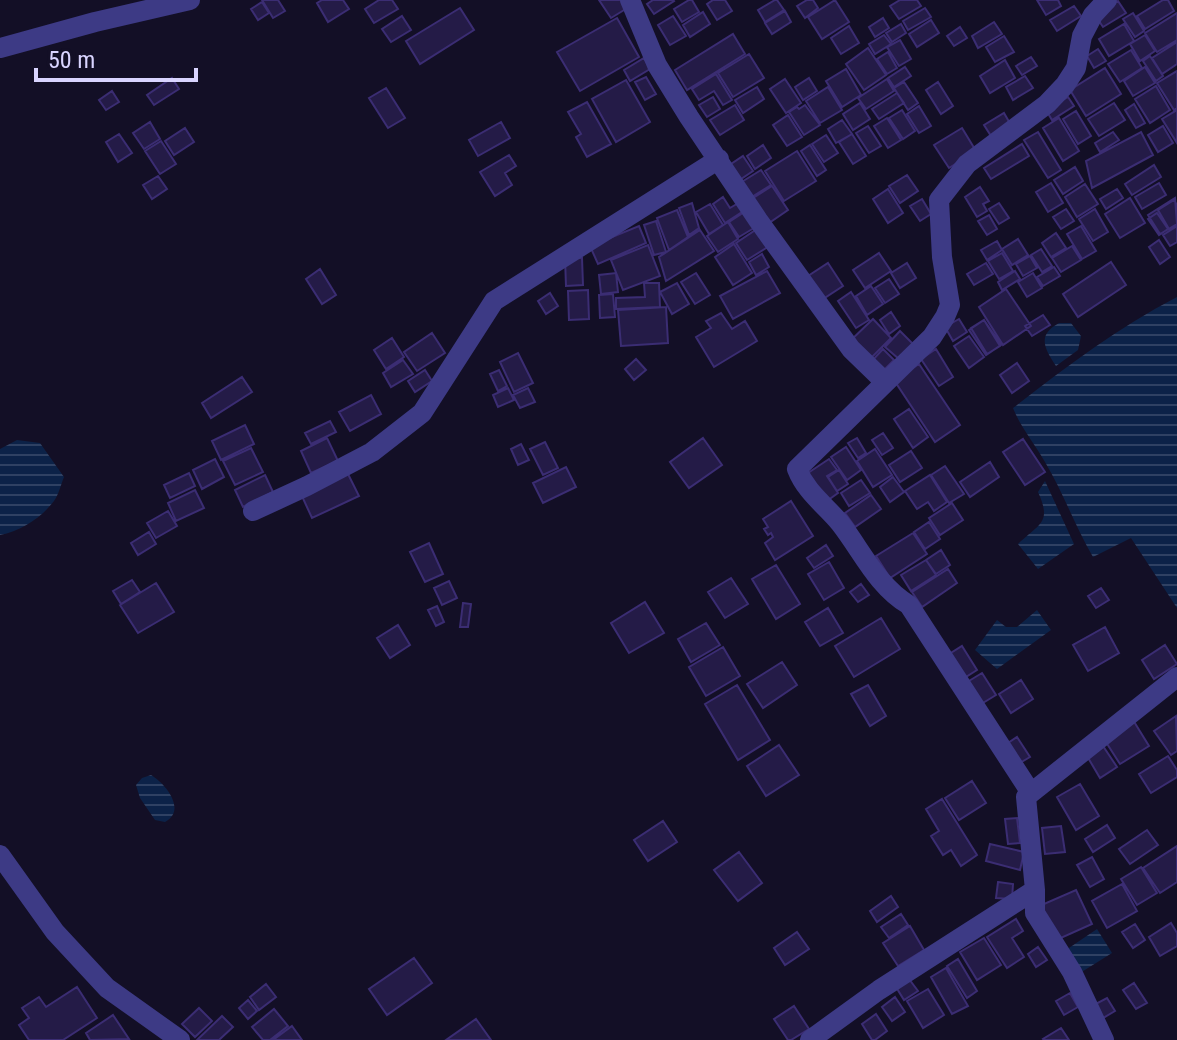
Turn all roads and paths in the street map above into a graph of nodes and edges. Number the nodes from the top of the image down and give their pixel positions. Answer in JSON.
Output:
{"nodes":[{"id":1,"x":190,"y":0,"type":"edge"},
{"id":2,"x":630,"y":0,"type":"edge"},
{"id":3,"x":1107,"y":0,"type":"edge"},
{"id":4,"x":0,"y":48,"type":"edge"},
{"id":5,"x":719,"y":159,"type":"junction"},
{"id":6,"x":885,"y":382,"type":"junction"},
{"id":7,"x":253,"y":511,"type":"dead end"},
{"id":8,"x":1177,"y":677,"type":"edge"},
{"id":9,"x":1031,"y":793,"type":"junction"},
{"id":10,"x":0,"y":855,"type":"edge"},
{"id":11,"x":1035,"y":890,"type":"junction"},
{"id":12,"x":818,"y":1037,"type":"edge"},
{"id":13,"x":180,"y":1040,"type":"edge"},
{"id":14,"x":1104,"y":1040,"type":"edge"}],
"edges":[{"from":1,"to":4,"type":"street"},
{"from":2,"to":5,"type":"street"},
{"from":3,"to":6,"type":"street"},
{"from":5,"to":6,"type":"street"},
{"from":5,"to":7,"type":"street"},
{"from":6,"to":9,"type":"street"},
{"from":8,"to":9,"type":"street"},
{"from":9,"to":11,"type":"street"},
{"from":10,"to":13,"type":"street"},
{"from":11,"to":12,"type":"street"},
{"from":11,"to":14,"type":"street"}]}
